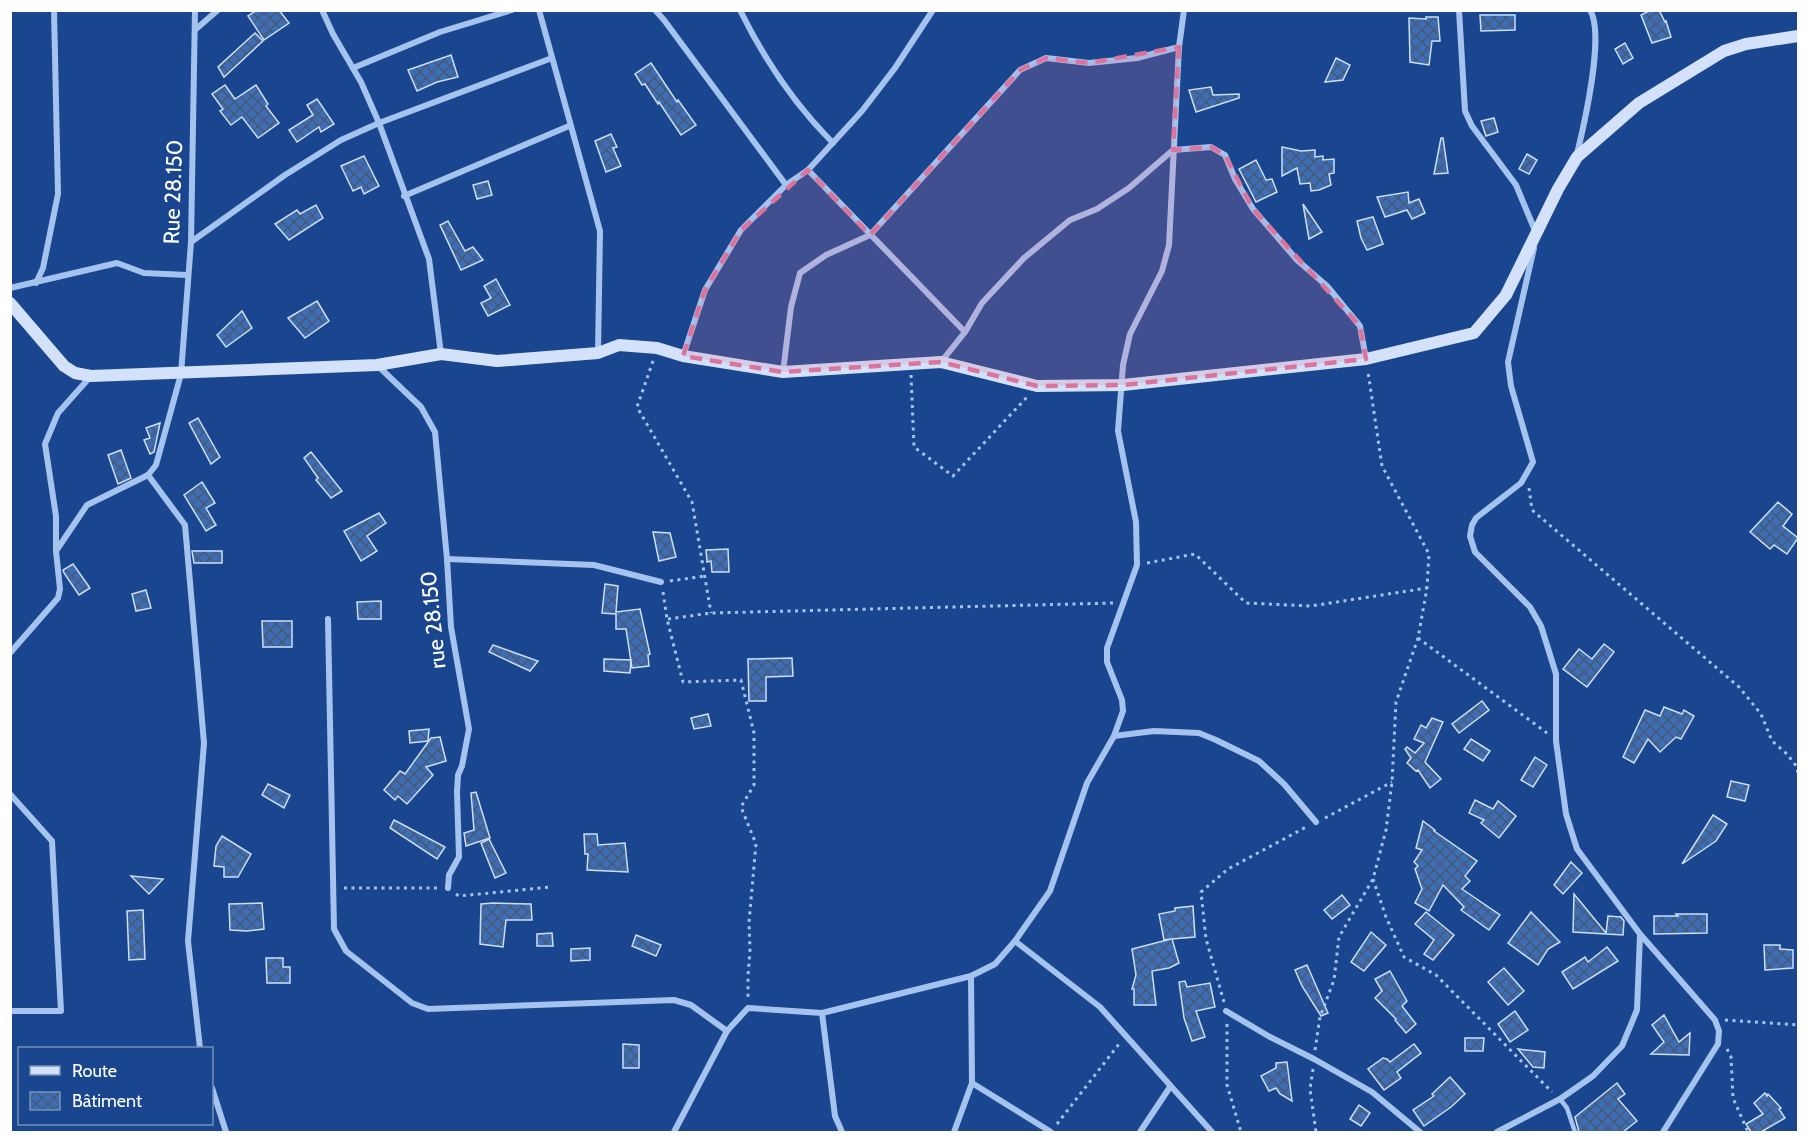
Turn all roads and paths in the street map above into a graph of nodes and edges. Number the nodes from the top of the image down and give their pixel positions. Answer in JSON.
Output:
{"nodes":[{"id":1,"x":54,"y":10,"type":"edge"},
{"id":2,"x":195,"y":10,"type":"edge"},
{"id":3,"x":218,"y":10,"type":"edge"},
{"id":4,"x":322,"y":10,"type":"edge"},
{"id":5,"x":512,"y":10,"type":"edge"},
{"id":6,"x":539,"y":10,"type":"edge"},
{"id":7,"x":655,"y":10,"type":"edge"},
{"id":8,"x":740,"y":10,"type":"edge"},
{"id":9,"x":933,"y":10,"type":"edge"},
{"id":10,"x":1459,"y":10,"type":"edge"},
{"id":11,"x":1590,"y":10,"type":"edge"},
{"id":12,"x":1185,"y":11,"type":"edge"},
{"id":13,"x":196,"y":29,"type":"junction"},
{"id":14,"x":1798,"y":36,"type":"edge"},
{"id":15,"x":1179,"y":47,"type":"junction"},
{"id":16,"x":552,"y":58,"type":"junction"},
{"id":17,"x":353,"y":68,"type":"junction"},
{"id":18,"x":379,"y":123,"type":"junction"},
{"id":19,"x":569,"y":126,"type":"junction"},
{"id":20,"x":833,"y":143,"type":"junction"},
{"id":21,"x":1173,"y":150,"type":"junction"},
{"id":22,"x":1577,"y":157,"type":"junction"},
{"id":23,"x":808,"y":170,"type":"junction"},
{"id":24,"x":786,"y":185,"type":"junction"},
{"id":25,"x":404,"y":196,"type":"junction"},
{"id":26,"x":1537,"y":234,"type":"junction"},
{"id":27,"x":870,"y":235,"type":"junction"},
{"id":28,"x":190,"y":242,"type":"junction"},
{"id":29,"x":188,"y":275,"type":"junction"},
{"id":30,"x":36,"y":283,"type":"junction"},
{"id":31,"x":10,"y":288,"type":"edge"},
{"id":32,"x":10,"y":303,"type":"edge"},
{"id":33,"x":965,"y":332,"type":"junction"},
{"id":34,"x":657,"y":348,"type":"junction"},
{"id":35,"x":598,"y":353,"type":"junction"},
{"id":36,"x":441,"y":354,"type":"junction"},
{"id":37,"x":683,"y":356,"type":"junction"},
{"id":38,"x":1366,"y":359,"type":"junction"},
{"id":39,"x":941,"y":362,"type":"junction"},
{"id":40,"x":911,"y":364,"type":"junction"},
{"id":41,"x":377,"y":365,"type":"junction"},
{"id":42,"x":783,"y":372,"type":"junction"},
{"id":43,"x":181,"y":374,"type":"junction"},
{"id":44,"x":91,"y":376,"type":"junction"},
{"id":45,"x":1123,"y":385,"type":"junction"},
{"id":46,"x":1037,"y":386,"type":"junction"},
{"id":47,"x":1527,"y":471,"type":"junction"},
{"id":48,"x":148,"y":475,"type":"junction"},
{"id":49,"x":56,"y":551,"type":"junction"},
{"id":50,"x":447,"y":559,"type":"junction"},
{"id":51,"x":1137,"y":565,"type":"junction"},
{"id":52,"x":705,"y":576,"type":"junction"},
{"id":53,"x":661,"y":582,"type":"junction"},
{"id":54,"x":1426,"y":588,"type":"junction"},
{"id":55,"x":1124,"y":602,"type":"junction"},
{"id":56,"x":711,"y":613,"type":"junction"},
{"id":57,"x":328,"y":619,"type":"dead end"},
{"id":58,"x":667,"y":619,"type":"junction"},
{"id":59,"x":1418,"y":639,"type":"junction"},
{"id":60,"x":10,"y":653,"type":"edge"},
{"id":61,"x":1114,"y":736,"type":"junction"},
{"id":62,"x":1556,"y":741,"type":"junction"},
{"id":63,"x":1798,"y":774,"type":"edge"},
{"id":64,"x":1392,"y":782,"type":"junction"},
{"id":65,"x":10,"y":794,"type":"edge"},
{"id":66,"x":1316,"y":822,"type":"junction"},
{"id":67,"x":1373,"y":879,"type":"junction"},
{"id":68,"x":448,"y":888,"type":"dead end"},
{"id":69,"x":1640,"y":934,"type":"junction"},
{"id":70,"x":1015,"y":941,"type":"junction"},
{"id":71,"x":970,"y":976,"type":"junction"},
{"id":72,"x":748,"y":1008,"type":"junction"},
{"id":73,"x":10,"y":1011,"type":"edge"},
{"id":74,"x":1226,"y":1011,"type":"junction"},
{"id":75,"x":822,"y":1013,"type":"junction"},
{"id":76,"x":1715,"y":1020,"type":"junction"},
{"id":77,"x":1798,"y":1025,"type":"edge"},
{"id":78,"x":727,"y":1031,"type":"junction"},
{"id":79,"x":1719,"y":1031,"type":"junction"},
{"id":80,"x":1126,"y":1036,"type":"junction"},
{"id":81,"x":200,"y":1047,"type":"edge"},
{"id":82,"x":1314,"y":1059,"type":"junction"},
{"id":83,"x":972,"y":1083,"type":"junction"},
{"id":84,"x":1170,"y":1088,"type":"junction"},
{"id":85,"x":213,"y":1091,"type":"edge"},
{"id":86,"x":1560,"y":1099,"type":"junction"},
{"id":87,"x":226,"y":1132,"type":"edge"},
{"id":88,"x":674,"y":1132,"type":"edge"},
{"id":89,"x":842,"y":1132,"type":"edge"},
{"id":90,"x":954,"y":1132,"type":"edge"},
{"id":91,"x":1051,"y":1132,"type":"edge"},
{"id":92,"x":1140,"y":1132,"type":"edge"},
{"id":93,"x":1212,"y":1132,"type":"edge"},
{"id":94,"x":1241,"y":1132,"type":"edge"},
{"id":95,"x":1316,"y":1132,"type":"edge"},
{"id":96,"x":1420,"y":1132,"type":"edge"},
{"id":97,"x":1497,"y":1132,"type":"edge"},
{"id":98,"x":1575,"y":1132,"type":"edge"},
{"id":99,"x":1663,"y":1132,"type":"edge"},
{"id":100,"x":1748,"y":1132,"type":"edge"}],
"edges":[{"from":1,"to":30,"type":"street"},
{"from":2,"to":13,"type":"street","name":"Rue 28.150"},
{"from":3,"to":13,"type":"street"},
{"from":4,"to":17,"type":"street"},
{"from":5,"to":17,"type":"street"},
{"from":6,"to":16,"type":"street"},
{"from":7,"to":24,"type":"street"},
{"from":8,"to":20,"type":"street"},
{"from":9,"to":20,"type":"street"},
{"from":10,"to":26,"type":"street"},
{"from":11,"to":22,"type":"street"},
{"from":12,"to":15,"type":"street"},
{"from":13,"to":28,"type":"street","name":"Rue 28.150"},
{"from":14,"to":22,"type":"street"},
{"from":15,"to":21,"type":"street"},
{"from":15,"to":27,"type":"street"},
{"from":16,"to":18,"type":"street"},
{"from":16,"to":19,"type":"street"},
{"from":17,"to":18,"type":"street"},
{"from":18,"to":25,"type":"street"},
{"from":18,"to":28,"type":"street"},
{"from":19,"to":25,"type":"street"},
{"from":19,"to":35,"type":"street"},
{"from":20,"to":23,"type":"street"},
{"from":21,"to":33,"type":"street"},
{"from":21,"to":38,"type":"street"},
{"from":21,"to":45,"type":"street"},
{"from":22,"to":26,"type":"street"},
{"from":23,"to":24,"type":"street"},
{"from":23,"to":27,"type":"street"},
{"from":24,"to":37,"type":"street"},
{"from":25,"to":36,"type":"street"},
{"from":26,"to":38,"type":"street"},
{"from":26,"to":47,"type":"street"},
{"from":27,"to":33,"type":"street"},
{"from":27,"to":42,"type":"street"},
{"from":28,"to":29,"type":"street","name":"Rue 28.150"},
{"from":29,"to":30,"type":"street"},
{"from":29,"to":43,"type":"street","name":"Rue 28.150"},
{"from":30,"to":31,"type":"street"},
{"from":32,"to":44,"type":"street"},
{"from":33,"to":39,"type":"street"},
{"from":34,"to":35,"type":"street"},
{"from":34,"to":37,"type":"street"},
{"from":34,"to":52,"type":"path"},
{"from":35,"to":36,"type":"street"},
{"from":36,"to":41,"type":"street"},
{"from":37,"to":42,"type":"street"},
{"from":38,"to":45,"type":"street"},
{"from":38,"to":54,"type":"path"},
{"from":39,"to":40,"type":"street"},
{"from":39,"to":46,"type":"street"},
{"from":40,"to":42,"type":"street"},
{"from":40,"to":46,"type":"path"},
{"from":41,"to":43,"type":"street"},
{"from":41,"to":50,"type":"street","name":"rue 28.150"},
{"from":43,"to":44,"type":"street"},
{"from":43,"to":48,"type":"street"},
{"from":44,"to":49,"type":"street"},
{"from":45,"to":46,"type":"street"},
{"from":45,"to":51,"type":"street"},
{"from":47,"to":62,"type":"street"},
{"from":47,"to":63,"type":"path"},
{"from":48,"to":49,"type":"street"},
{"from":48,"to":81,"type":"street"},
{"from":49,"to":60,"type":"street"},
{"from":50,"to":53,"type":"street"},
{"from":50,"to":68,"type":"street","name":"rue 28.150"},
{"from":51,"to":54,"type":"path"},
{"from":51,"to":55,"type":"street"},
{"from":52,"to":53,"type":"path"},
{"from":52,"to":56,"type":"path"},
{"from":53,"to":58,"type":"path"},
{"from":54,"to":59,"type":"path"},
{"from":55,"to":56,"type":"path"},
{"from":55,"to":61,"type":"street"},
{"from":56,"to":58,"type":"path"},
{"from":57,"to":78,"type":"street"},
{"from":58,"to":72,"type":"path"},
{"from":59,"to":62,"type":"path"},
{"from":59,"to":64,"type":"path"},
{"from":61,"to":66,"type":"street"},
{"from":61,"to":70,"type":"street"},
{"from":62,"to":69,"type":"street"},
{"from":64,"to":66,"type":"path"},
{"from":64,"to":67,"type":"path"},
{"from":65,"to":73,"type":"street"},
{"from":66,"to":74,"type":"path"},
{"from":67,"to":82,"type":"path"},
{"from":67,"to":86,"type":"path"},
{"from":69,"to":76,"type":"street"},
{"from":69,"to":86,"type":"street"},
{"from":70,"to":71,"type":"street"},
{"from":70,"to":80,"type":"street"},
{"from":71,"to":75,"type":"street"},
{"from":71,"to":83,"type":"street"},
{"from":72,"to":75,"type":"street"},
{"from":72,"to":78,"type":"street"},
{"from":74,"to":82,"type":"street"},
{"from":74,"to":94,"type":"path"},
{"from":75,"to":89,"type":"street"},
{"from":76,"to":77,"type":"path"},
{"from":76,"to":79,"type":"street"},
{"from":78,"to":88,"type":"street"},
{"from":79,"to":99,"type":"street"},
{"from":79,"to":100,"type":"path"},
{"from":80,"to":84,"type":"street"},
{"from":80,"to":91,"type":"path"},
{"from":82,"to":95,"type":"path"},
{"from":82,"to":96,"type":"street"},
{"from":83,"to":90,"type":"street"},
{"from":83,"to":91,"type":"street"},
{"from":84,"to":92,"type":"street"},
{"from":84,"to":93,"type":"street"},
{"from":85,"to":87,"type":"street"},
{"from":86,"to":97,"type":"street"},
{"from":86,"to":98,"type":"lane"}]}
